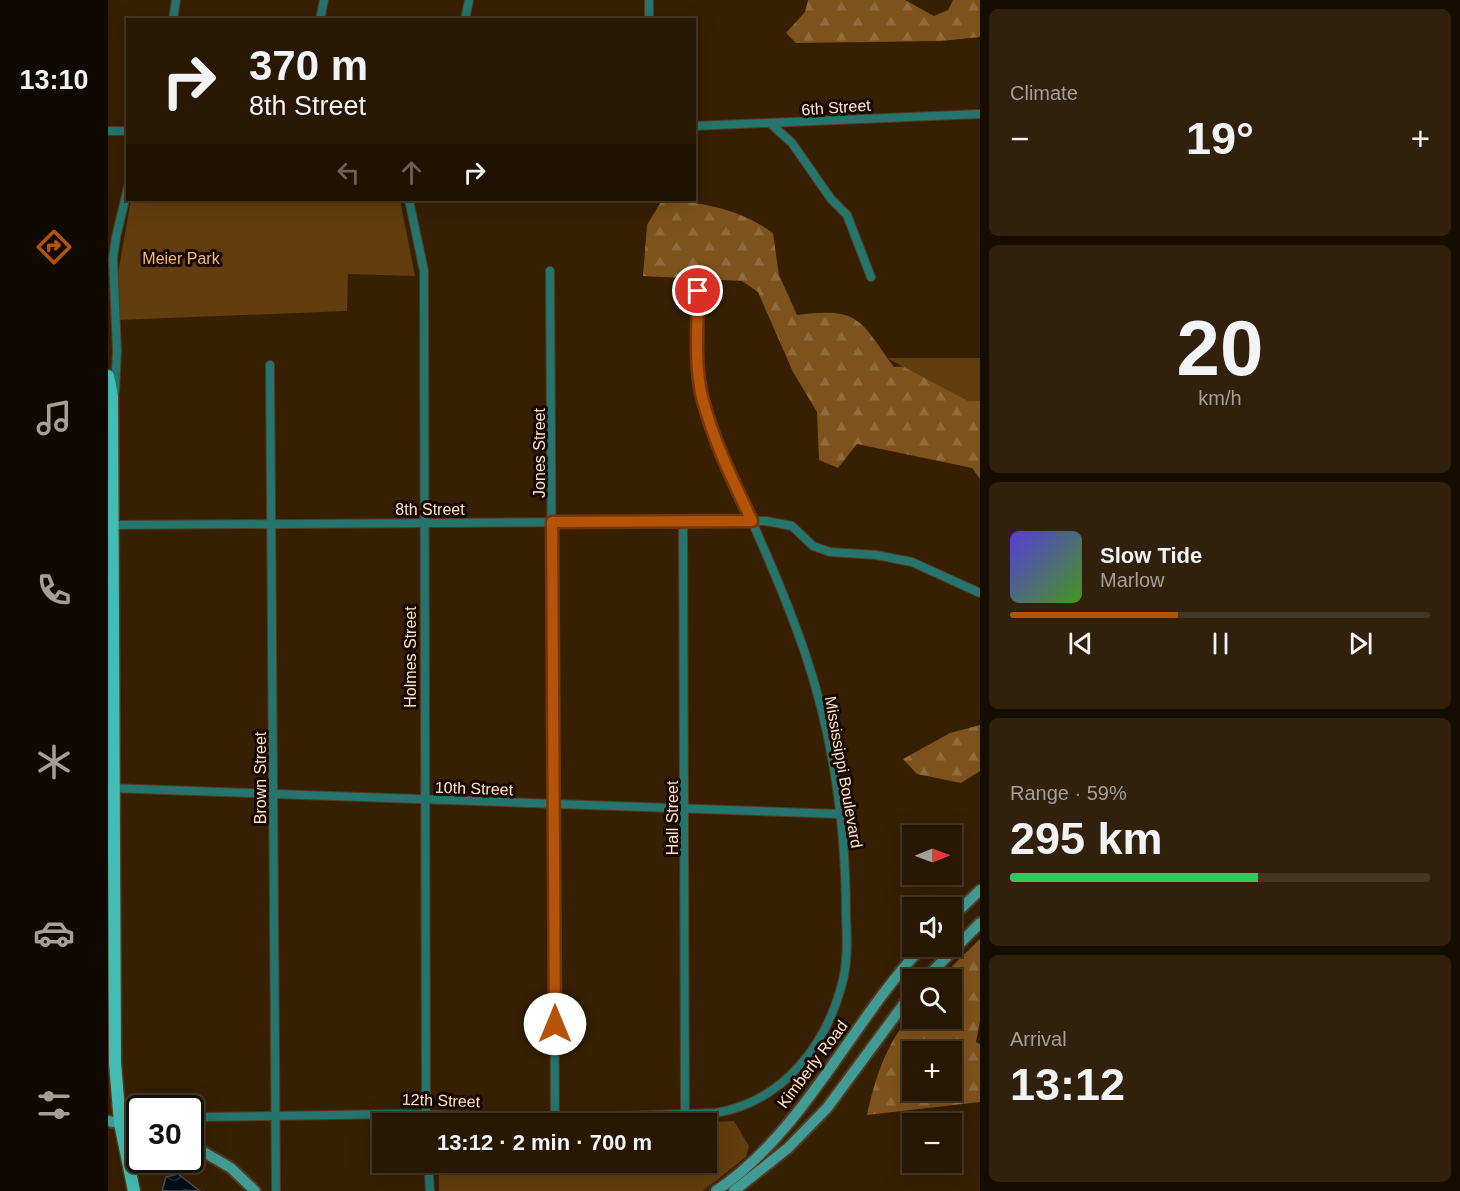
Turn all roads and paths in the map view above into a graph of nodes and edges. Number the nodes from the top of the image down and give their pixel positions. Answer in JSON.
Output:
{"nodes":[{"id":1,"x":176,"y":0,"type":"edge"},
{"id":2,"x":324,"y":0,"type":"edge"},
{"id":3,"x":469,"y":0,"type":"edge"},
{"id":4,"x":649,"y":0,"type":"edge"},
{"id":5,"x":173,"y":18,"type":"edge"},
{"id":6,"x":320,"y":18,"type":"edge"},
{"id":7,"x":465,"y":18,"type":"edge"},
{"id":8,"x":649,"y":18,"type":"edge"},
{"id":9,"x":980,"y":114,"type":"edge"},
{"id":10,"x":771,"y":124,"type":"junction"},
{"id":11,"x":696,"y":126,"type":"edge"},
{"id":12,"x":108,"y":131,"type":"edge"},
{"id":13,"x":126,"y":131,"type":"edge"},
{"id":14,"x":126,"y":195,"type":"edge"},
{"id":15,"x":409,"y":201,"type":"edge"},
{"id":16,"x":550,"y":271,"type":"dead end"},
{"id":17,"x":871,"y":277,"type":"dead end"},
{"id":18,"x":698,"y":291,"type":"dead end"},
{"id":19,"x":270,"y":364,"type":"dead end"},
{"id":20,"x":108,"y":376,"type":"edge"},
{"id":21,"x":113,"y":435,"type":"junction"},
{"id":22,"x":683,"y":521,"type":"junction"},
{"id":23,"x":752,"y":521,"type":"junction"},
{"id":24,"x":552,"y":522,"type":"junction"},
{"id":25,"x":423,"y":523,"type":"junction"},
{"id":26,"x":272,"y":524,"type":"junction"},
{"id":27,"x":111,"y":525,"type":"edge"},
{"id":28,"x":980,"y":593,"type":"edge"},
{"id":29,"x":111,"y":788,"type":"edge"},
{"id":30,"x":273,"y":794,"type":"junction"},
{"id":31,"x":424,"y":800,"type":"junction"},
{"id":32,"x":554,"y":804,"type":"junction"},
{"id":33,"x":686,"y":809,"type":"junction"},
{"id":34,"x":840,"y":814,"type":"junction"},
{"id":35,"x":980,"y":890,"type":"edge"},
{"id":36,"x":962,"y":907,"type":"edge"},
{"id":37,"x":980,"y":923,"type":"edge"},
{"id":38,"x":914,"y":957,"type":"edge"},
{"id":39,"x":112,"y":960,"type":"edge"},
{"id":40,"x":935,"y":969,"type":"edge"},
{"id":41,"x":902,"y":1007,"type":"edge"},
{"id":42,"x":426,"y":1113,"type":"edge"},
{"id":43,"x":555,"y":1113,"type":"edge"},
{"id":44,"x":685,"y":1113,"type":"edge"},
{"id":45,"x":696,"y":1113,"type":"edge"},
{"id":46,"x":372,"y":1114,"type":"edge"},
{"id":47,"x":275,"y":1116,"type":"junction"},
{"id":48,"x":204,"y":1117,"type":"edge"},
{"id":49,"x":114,"y":1122,"type":"edge"},
{"id":50,"x":204,"y":1152,"type":"edge"},
{"id":51,"x":429,"y":1173,"type":"edge"},
{"id":52,"x":134,"y":1191,"type":"edge"},
{"id":53,"x":255,"y":1191,"type":"edge"},
{"id":54,"x":276,"y":1191,"type":"edge"},
{"id":55,"x":430,"y":1191,"type":"edge"},
{"id":56,"x":716,"y":1191,"type":"edge"},
{"id":57,"x":734,"y":1191,"type":"edge"}],
"edges":[{"from":1,"to":5,"type":"street"},
{"from":2,"to":6,"type":"street"},
{"from":3,"to":7,"type":"street"},
{"from":4,"to":8,"type":"street"},
{"from":9,"to":10,"type":"street","name":"6th Street"},
{"from":10,"to":11,"type":"street","name":"6th Street"},
{"from":10,"to":17,"type":"street"},
{"from":12,"to":13,"type":"street"},
{"from":14,"to":21,"type":"street"},
{"from":15,"to":25,"type":"street","name":"Holmes Street"},
{"from":16,"to":24,"type":"street","name":"Jones Street"},
{"from":18,"to":23,"type":"street","name":"Mississippi Boulevard"},
{"from":19,"to":26,"type":"street","name":"Brown Street"},
{"from":20,"to":21,"type":"main road"},
{"from":21,"to":27,"type":"main road"},
{"from":22,"to":23,"type":"street","name":"8th Street"},
{"from":22,"to":24,"type":"street","name":"8th Street"},
{"from":22,"to":33,"type":"street","name":"Hall Street"},
{"from":23,"to":28,"type":"street","name":"8th Street"},
{"from":23,"to":34,"type":"street","name":"Mississippi Boulevard"},
{"from":24,"to":25,"type":"street","name":"8th Street"},
{"from":24,"to":32,"type":"street","name":"Jones Street"},
{"from":25,"to":26,"type":"street","name":"8th Street"},
{"from":25,"to":31,"type":"street","name":"Holmes Street"},
{"from":26,"to":27,"type":"street","name":"8th Street"},
{"from":26,"to":30,"type":"street","name":"Brown Street"},
{"from":27,"to":29,"type":"main road"},
{"from":29,"to":30,"type":"street","name":"10th Street"},
{"from":29,"to":39,"type":"main road"},
{"from":30,"to":31,"type":"street","name":"10th Street"},
{"from":30,"to":47,"type":"street","name":"Brown Street"},
{"from":31,"to":32,"type":"street","name":"10th Street"},
{"from":31,"to":42,"type":"street","name":"Holmes Street"},
{"from":32,"to":33,"type":"street","name":"10th Street"},
{"from":32,"to":43,"type":"street","name":"Jones Street"},
{"from":33,"to":34,"type":"street","name":"10th Street"},
{"from":33,"to":44,"type":"street","name":"Hall Street"},
{"from":34,"to":45,"type":"street","name":"Mississippi Boulevard"},
{"from":35,"to":36,"type":"main road"},
{"from":37,"to":40,"type":"main road"},
{"from":38,"to":56,"type":"main road","name":"Kimberly Road"},
{"from":39,"to":49,"type":"main road"},
{"from":41,"to":57,"type":"main road"},
{"from":46,"to":47,"type":"street","name":"12th Street"},
{"from":47,"to":48,"type":"street","name":"12th Street"},
{"from":47,"to":54,"type":"street","name":"Brown Street"},
{"from":49,"to":52,"type":"main road"},
{"from":50,"to":53,"type":"main road"},
{"from":51,"to":55,"type":"street"}]}
